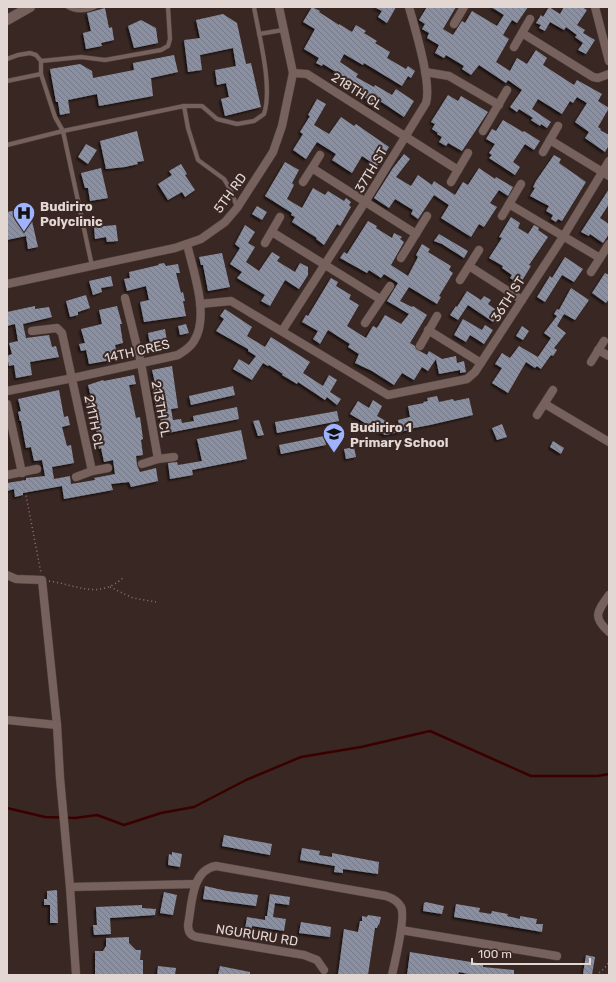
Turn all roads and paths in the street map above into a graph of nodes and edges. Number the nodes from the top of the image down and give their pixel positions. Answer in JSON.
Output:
{"nodes":[{"id":1,"x":30,"y":7,"type":"edge"},
{"id":2,"x":68,"y":7,"type":"edge"},
{"id":3,"x":95,"y":7,"type":"edge"},
{"id":4,"x":168,"y":7,"type":"edge"},
{"id":5,"x":254,"y":7,"type":"edge"},
{"id":6,"x":279,"y":7,"type":"edge"},
{"id":7,"x":409,"y":7,"type":"edge"},
{"id":8,"x":464,"y":7,"type":"edge"},
{"id":9,"x":595,"y":7,"type":"edge"},
{"id":10,"x":530,"y":19,"type":"dead end"},
{"id":11,"x":7,"y":20,"type":"edge"},
{"id":12,"x":454,"y":24,"type":"dead end"},
{"id":13,"x":284,"y":30,"type":"junction"},
{"id":14,"x":522,"y":33,"type":"junction"},
{"id":15,"x":259,"y":34,"type":"junction"},
{"id":16,"x":514,"y":47,"type":"dead end"},
{"id":17,"x":7,"y":58,"type":"edge"},
{"id":18,"x":609,"y":58,"type":"edge"},
{"id":19,"x":40,"y":61,"type":"junction"},
{"id":20,"x":425,"y":72,"type":"junction"},
{"id":21,"x":293,"y":73,"type":"junction"},
{"id":22,"x":41,"y":74,"type":"junction"},
{"id":23,"x":609,"y":74,"type":"edge"},
{"id":24,"x":7,"y":81,"type":"edge"},
{"id":25,"x":507,"y":90,"type":"dead end"},
{"id":26,"x":499,"y":105,"type":"junction"},
{"id":27,"x":184,"y":106,"type":"junction"},
{"id":28,"x":558,"y":126,"type":"dead end"},
{"id":29,"x":483,"y":130,"type":"dead end"},
{"id":30,"x":63,"y":131,"type":"junction"},
{"id":31,"x":406,"y":137,"type":"junction"},
{"id":32,"x":550,"y":140,"type":"junction"},
{"id":33,"x":7,"y":145,"type":"edge"},
{"id":34,"x":543,"y":152,"type":"dead end"},
{"id":35,"x":468,"y":154,"type":"dead end"},
{"id":36,"x":320,"y":155,"type":"dead end"},
{"id":37,"x":609,"y":161,"type":"edge"},
{"id":38,"x":312,"y":168,"type":"junction"},
{"id":39,"x":458,"y":170,"type":"junction"},
{"id":40,"x":606,"y":174,"type":"edge"},
{"id":41,"x":303,"y":182,"type":"dead end"},
{"id":42,"x":451,"y":182,"type":"dead end"},
{"id":43,"x":521,"y":184,"type":"dead end"},
{"id":44,"x":366,"y":202,"type":"junction"},
{"id":45,"x":509,"y":204,"type":"junction"},
{"id":46,"x":237,"y":208,"type":"junction"},
{"id":47,"x":427,"y":216,"type":"dead end"},
{"id":48,"x":502,"y":216,"type":"dead end"},
{"id":49,"x":280,"y":217,"type":"dead end"},
{"id":50,"x":272,"y":232,"type":"junction"},
{"id":51,"x":416,"y":234,"type":"junction"},
{"id":52,"x":563,"y":237,"type":"junction"},
{"id":53,"x":265,"y":243,"type":"dead end"},
{"id":54,"x":186,"y":244,"type":"junction"},
{"id":55,"x":609,"y":244,"type":"edge"},
{"id":56,"x":480,"y":250,"type":"dead end"},
{"id":57,"x":401,"y":258,"type":"dead end"},
{"id":58,"x":600,"y":258,"type":"junction"},
{"id":59,"x":324,"y":265,"type":"junction"},
{"id":60,"x":92,"y":266,"type":"junction"},
{"id":61,"x":469,"y":266,"type":"junction"},
{"id":62,"x":592,"y":272,"type":"dead end"},
{"id":63,"x":460,"y":280,"type":"dead end"},
{"id":64,"x":7,"y":284,"type":"edge"},
{"id":65,"x":390,"y":286,"type":"dead end"},
{"id":66,"x":125,"y":298,"type":"dead end"},
{"id":67,"x":380,"y":299,"type":"junction"},
{"id":68,"x":522,"y":300,"type":"junction"},
{"id":69,"x":200,"y":304,"type":"junction"},
{"id":70,"x":437,"y":316,"type":"dead end"},
{"id":71,"x":365,"y":322,"type":"dead end"},
{"id":72,"x":428,"y":330,"type":"junction"},
{"id":73,"x":32,"y":331,"type":"dead end"},
{"id":74,"x":282,"y":331,"type":"junction"},
{"id":75,"x":604,"y":341,"type":"dead end"},
{"id":76,"x":420,"y":346,"type":"dead end"},
{"id":77,"x":598,"y":350,"type":"junction"},
{"id":78,"x":609,"y":356,"type":"edge"},
{"id":79,"x":591,"y":362,"type":"dead end"},
{"id":80,"x":481,"y":363,"type":"junction"},
{"id":81,"x":141,"y":364,"type":"junction"},
{"id":82,"x":73,"y":378,"type":"junction"},
{"id":83,"x":554,"y":390,"type":"dead end"},
{"id":84,"x":7,"y":391,"type":"edge"},
{"id":85,"x":7,"y":404,"type":"edge"},
{"id":86,"x":545,"y":404,"type":"junction"},
{"id":87,"x":537,"y":416,"type":"dead end"},
{"id":88,"x":609,"y":442,"type":"edge"},
{"id":89,"x":174,"y":457,"type":"dead end"},
{"id":90,"x":158,"y":459,"type":"junction"},
{"id":91,"x":142,"y":464,"type":"dead end"},
{"id":92,"x":108,"y":468,"type":"dead end"},
{"id":93,"x":37,"y":470,"type":"dead end"},
{"id":94,"x":92,"y":471,"type":"junction"},
{"id":95,"x":22,"y":473,"type":"junction"},
{"id":96,"x":7,"y":475,"type":"edge"},
{"id":97,"x":76,"y":477,"type":"dead end"},
{"id":98,"x":7,"y":575,"type":"edge"},
{"id":99,"x":124,"y":577,"type":"dead end"},
{"id":100,"x":42,"y":580,"type":"junction"},
{"id":101,"x":110,"y":587,"type":"junction"},
{"id":102,"x":609,"y":595,"type":"edge"},
{"id":103,"x":156,"y":602,"type":"dead end"},
{"id":104,"x":609,"y":632,"type":"edge"},
{"id":105,"x":7,"y":720,"type":"edge"},
{"id":106,"x":57,"y":725,"type":"junction"},
{"id":107,"x":195,"y":884,"type":"junction"},
{"id":108,"x":70,"y":887,"type":"junction"},
{"id":109,"x":401,"y":930,"type":"junction"},
{"id":110,"x":557,"y":956,"type":"dead end"},
{"id":111,"x":609,"y":962,"type":"edge"},
{"id":112,"x":324,"y":970,"type":"dead end"},
{"id":113,"x":76,"y":975,"type":"edge"},
{"id":114,"x":392,"y":975,"type":"edge"},
{"id":115,"x":596,"y":975,"type":"edge"}],
"edges":[{"from":1,"to":11,"type":"street"},
{"from":2,"to":3,"type":"lane"},
{"from":4,"to":19,"type":"lane"},
{"from":5,"to":15,"type":"lane"},
{"from":6,"to":13,"type":"street","name":"5TH RD"},
{"from":7,"to":20,"type":"street","name":"37TH ST"},
{"from":8,"to":12,"type":"street"},
{"from":9,"to":18,"type":"street"},
{"from":10,"to":14,"type":"street"},
{"from":13,"to":15,"type":"lane"},
{"from":13,"to":21,"type":"street","name":"5TH RD"},
{"from":14,"to":16,"type":"street"},
{"from":14,"to":23,"type":"street"},
{"from":15,"to":27,"type":"lane"},
{"from":17,"to":19,"type":"lane"},
{"from":19,"to":22,"type":"lane"},
{"from":20,"to":26,"type":"street"},
{"from":20,"to":31,"type":"street","name":"37TH ST"},
{"from":21,"to":31,"type":"street","name":"218TH CL"},
{"from":21,"to":46,"type":"street","name":"5TH RD"},
{"from":22,"to":24,"type":"lane"},
{"from":22,"to":30,"type":"lane"},
{"from":25,"to":26,"type":"street"},
{"from":26,"to":29,"type":"street"},
{"from":27,"to":30,"type":"lane"},
{"from":27,"to":46,"type":"lane"},
{"from":28,"to":32,"type":"street"},
{"from":30,"to":33,"type":"lane"},
{"from":30,"to":60,"type":"lane"},
{"from":31,"to":39,"type":"street","name":"218TH CL"},
{"from":31,"to":44,"type":"street","name":"37TH ST"},
{"from":32,"to":34,"type":"street"},
{"from":32,"to":40,"type":"street"},
{"from":35,"to":39,"type":"street"},
{"from":36,"to":38,"type":"street"},
{"from":37,"to":40,"type":"street","name":"36TH ST"},
{"from":38,"to":41,"type":"street"},
{"from":38,"to":44,"type":"street"},
{"from":39,"to":42,"type":"street"},
{"from":40,"to":52,"type":"street","name":"36TH ST"},
{"from":43,"to":45,"type":"street"},
{"from":44,"to":51,"type":"street"},
{"from":44,"to":59,"type":"street","name":"37TH ST"},
{"from":45,"to":48,"type":"street"},
{"from":45,"to":52,"type":"street"},
{"from":46,"to":54,"type":"street","name":"5TH RD"},
{"from":47,"to":51,"type":"street"},
{"from":49,"to":50,"type":"street"},
{"from":50,"to":53,"type":"street"},
{"from":50,"to":59,"type":"street"},
{"from":51,"to":57,"type":"street"},
{"from":52,"to":58,"type":"street"},
{"from":52,"to":68,"type":"street","name":"36TH ST"},
{"from":54,"to":60,"type":"street","name":"5TH RD"},
{"from":54,"to":69,"type":"street","name":"14TH CRES"},
{"from":55,"to":58,"type":"street"},
{"from":56,"to":61,"type":"street"},
{"from":58,"to":62,"type":"street"},
{"from":59,"to":67,"type":"street"},
{"from":59,"to":74,"type":"street","name":"37TH ST"},
{"from":60,"to":64,"type":"street","name":"5TH RD"},
{"from":61,"to":63,"type":"street"},
{"from":61,"to":68,"type":"street"},
{"from":65,"to":67,"type":"street"},
{"from":66,"to":81,"type":"street","name":"213TH CL"},
{"from":67,"to":71,"type":"street"},
{"from":68,"to":80,"type":"street","name":"36TH ST"},
{"from":69,"to":74,"type":"street"},
{"from":69,"to":81,"type":"street","name":"14TH CRES"},
{"from":70,"to":72,"type":"street"},
{"from":72,"to":76,"type":"street"},
{"from":72,"to":80,"type":"street"},
{"from":73,"to":82,"type":"street","name":"211TH CL"},
{"from":74,"to":80,"type":"street","name":"36TH ST"},
{"from":75,"to":77,"type":"street"},
{"from":77,"to":78,"type":"street"},
{"from":77,"to":79,"type":"street"},
{"from":81,"to":82,"type":"street","name":"14TH CRES"},
{"from":81,"to":90,"type":"street","name":"213TH CL"},
{"from":82,"to":84,"type":"street","name":"14TH CRES"},
{"from":82,"to":94,"type":"street","name":"211TH CL"},
{"from":83,"to":86,"type":"street"},
{"from":85,"to":95,"type":"street"},
{"from":86,"to":87,"type":"street"},
{"from":86,"to":88,"type":"street"},
{"from":89,"to":90,"type":"street"},
{"from":90,"to":91,"type":"street"},
{"from":92,"to":94,"type":"street"},
{"from":93,"to":95,"type":"street"},
{"from":94,"to":97,"type":"street"},
{"from":95,"to":96,"type":"street"},
{"from":95,"to":100,"type":"path"},
{"from":98,"to":100,"type":"street"},
{"from":99,"to":101,"type":"path"},
{"from":100,"to":101,"type":"path"},
{"from":100,"to":106,"type":"street"},
{"from":101,"to":103,"type":"path"},
{"from":102,"to":104,"type":"street"},
{"from":105,"to":106,"type":"street"},
{"from":106,"to":108,"type":"street"},
{"from":107,"to":108,"type":"street"},
{"from":107,"to":109,"type":"street"},
{"from":107,"to":112,"type":"street","name":"NGURURU RD"},
{"from":108,"to":113,"type":"street"},
{"from":109,"to":110,"type":"street"},
{"from":109,"to":114,"type":"street"},
{"from":111,"to":115,"type":"path"}]}
